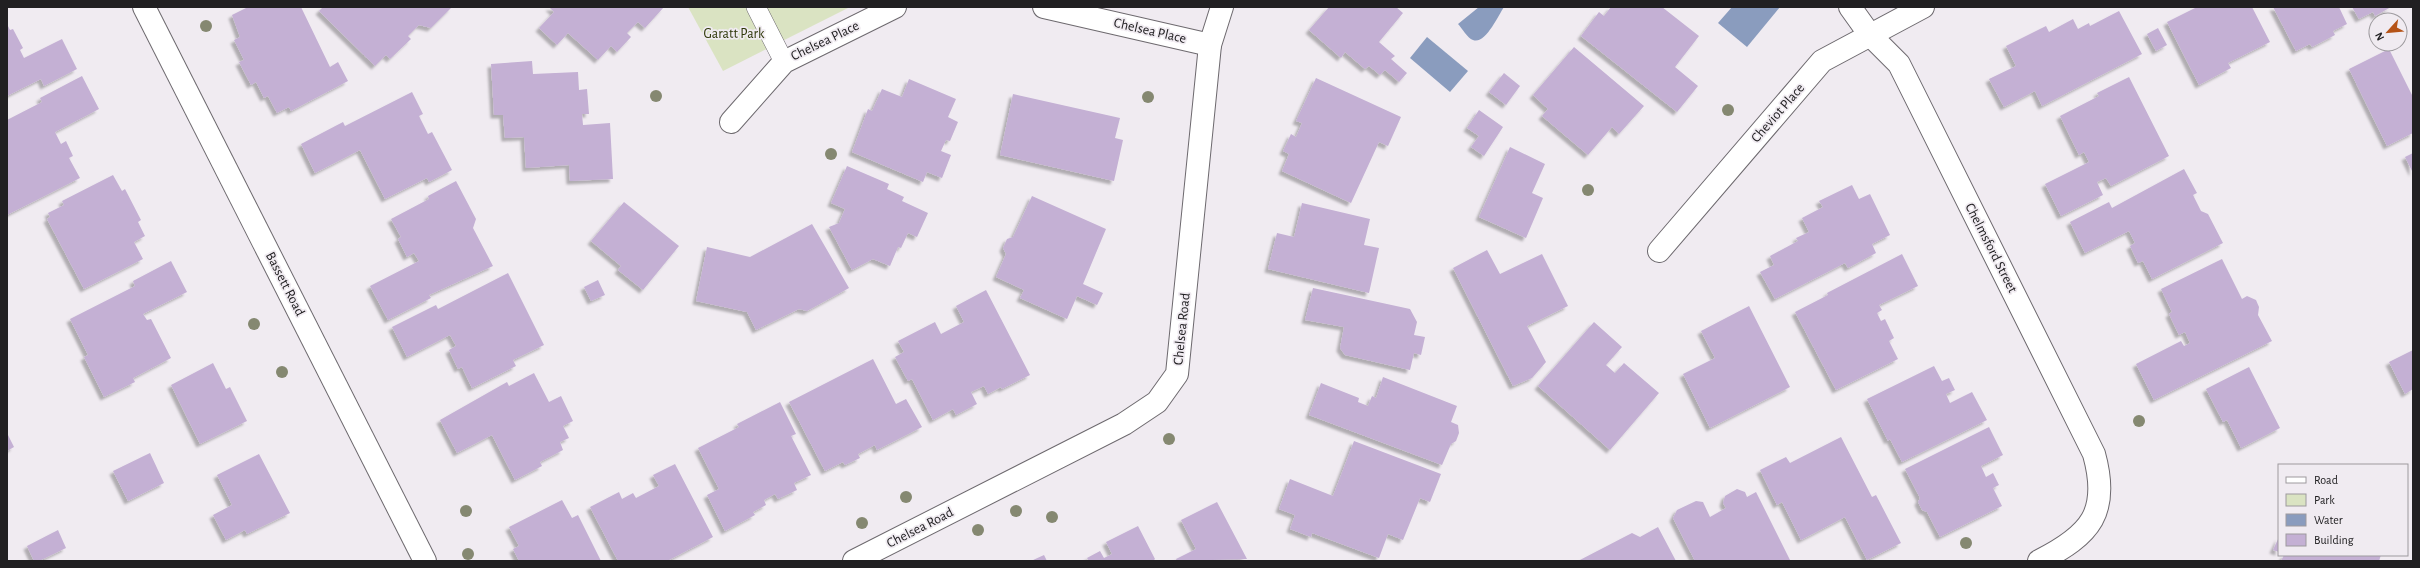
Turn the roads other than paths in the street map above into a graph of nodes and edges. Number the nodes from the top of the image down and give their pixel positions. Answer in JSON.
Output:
{"nodes":[{"id":1,"x":144,"y":7,"type":"edge"},
{"id":2,"x":756,"y":7,"type":"edge"},
{"id":3,"x":895,"y":7,"type":"edge"},
{"id":4,"x":1044,"y":7,"type":"edge"},
{"id":5,"x":1222,"y":7,"type":"edge"},
{"id":6,"x":1850,"y":7,"type":"edge"},
{"id":7,"x":1923,"y":7,"type":"edge"},
{"id":8,"x":1870,"y":35,"type":"junction"},
{"id":9,"x":1210,"y":45,"type":"junction"},
{"id":10,"x":784,"y":62,"type":"junction"},
{"id":11,"x":731,"y":122,"type":"dead end"},
{"id":12,"x":1659,"y":251,"type":"dead end"},
{"id":13,"x":425,"y":561,"type":"edge"},
{"id":14,"x":854,"y":561,"type":"edge"},
{"id":15,"x":2039,"y":561,"type":"edge"}],
"edges":[{"from":1,"to":13,"type":"street","name":"Bassett Road"},
{"from":2,"to":10,"type":"lane"},
{"from":3,"to":10,"type":"street","name":"Chelsea Place"},
{"from":4,"to":9,"type":"street","name":"Chelsea Place"},
{"from":5,"to":9,"type":"street","name":"Chelsea Road"},
{"from":6,"to":8,"type":"street","name":"Chelmsford Street"},
{"from":7,"to":8,"type":"street","name":"Cheviot Place"},
{"from":8,"to":12,"type":"street","name":"Cheviot Place"},
{"from":8,"to":15,"type":"street","name":"Chelmsford Street"},
{"from":9,"to":14,"type":"street","name":"Chelsea Road"},
{"from":10,"to":11,"type":"street","name":"Chelsea Place"}]}
